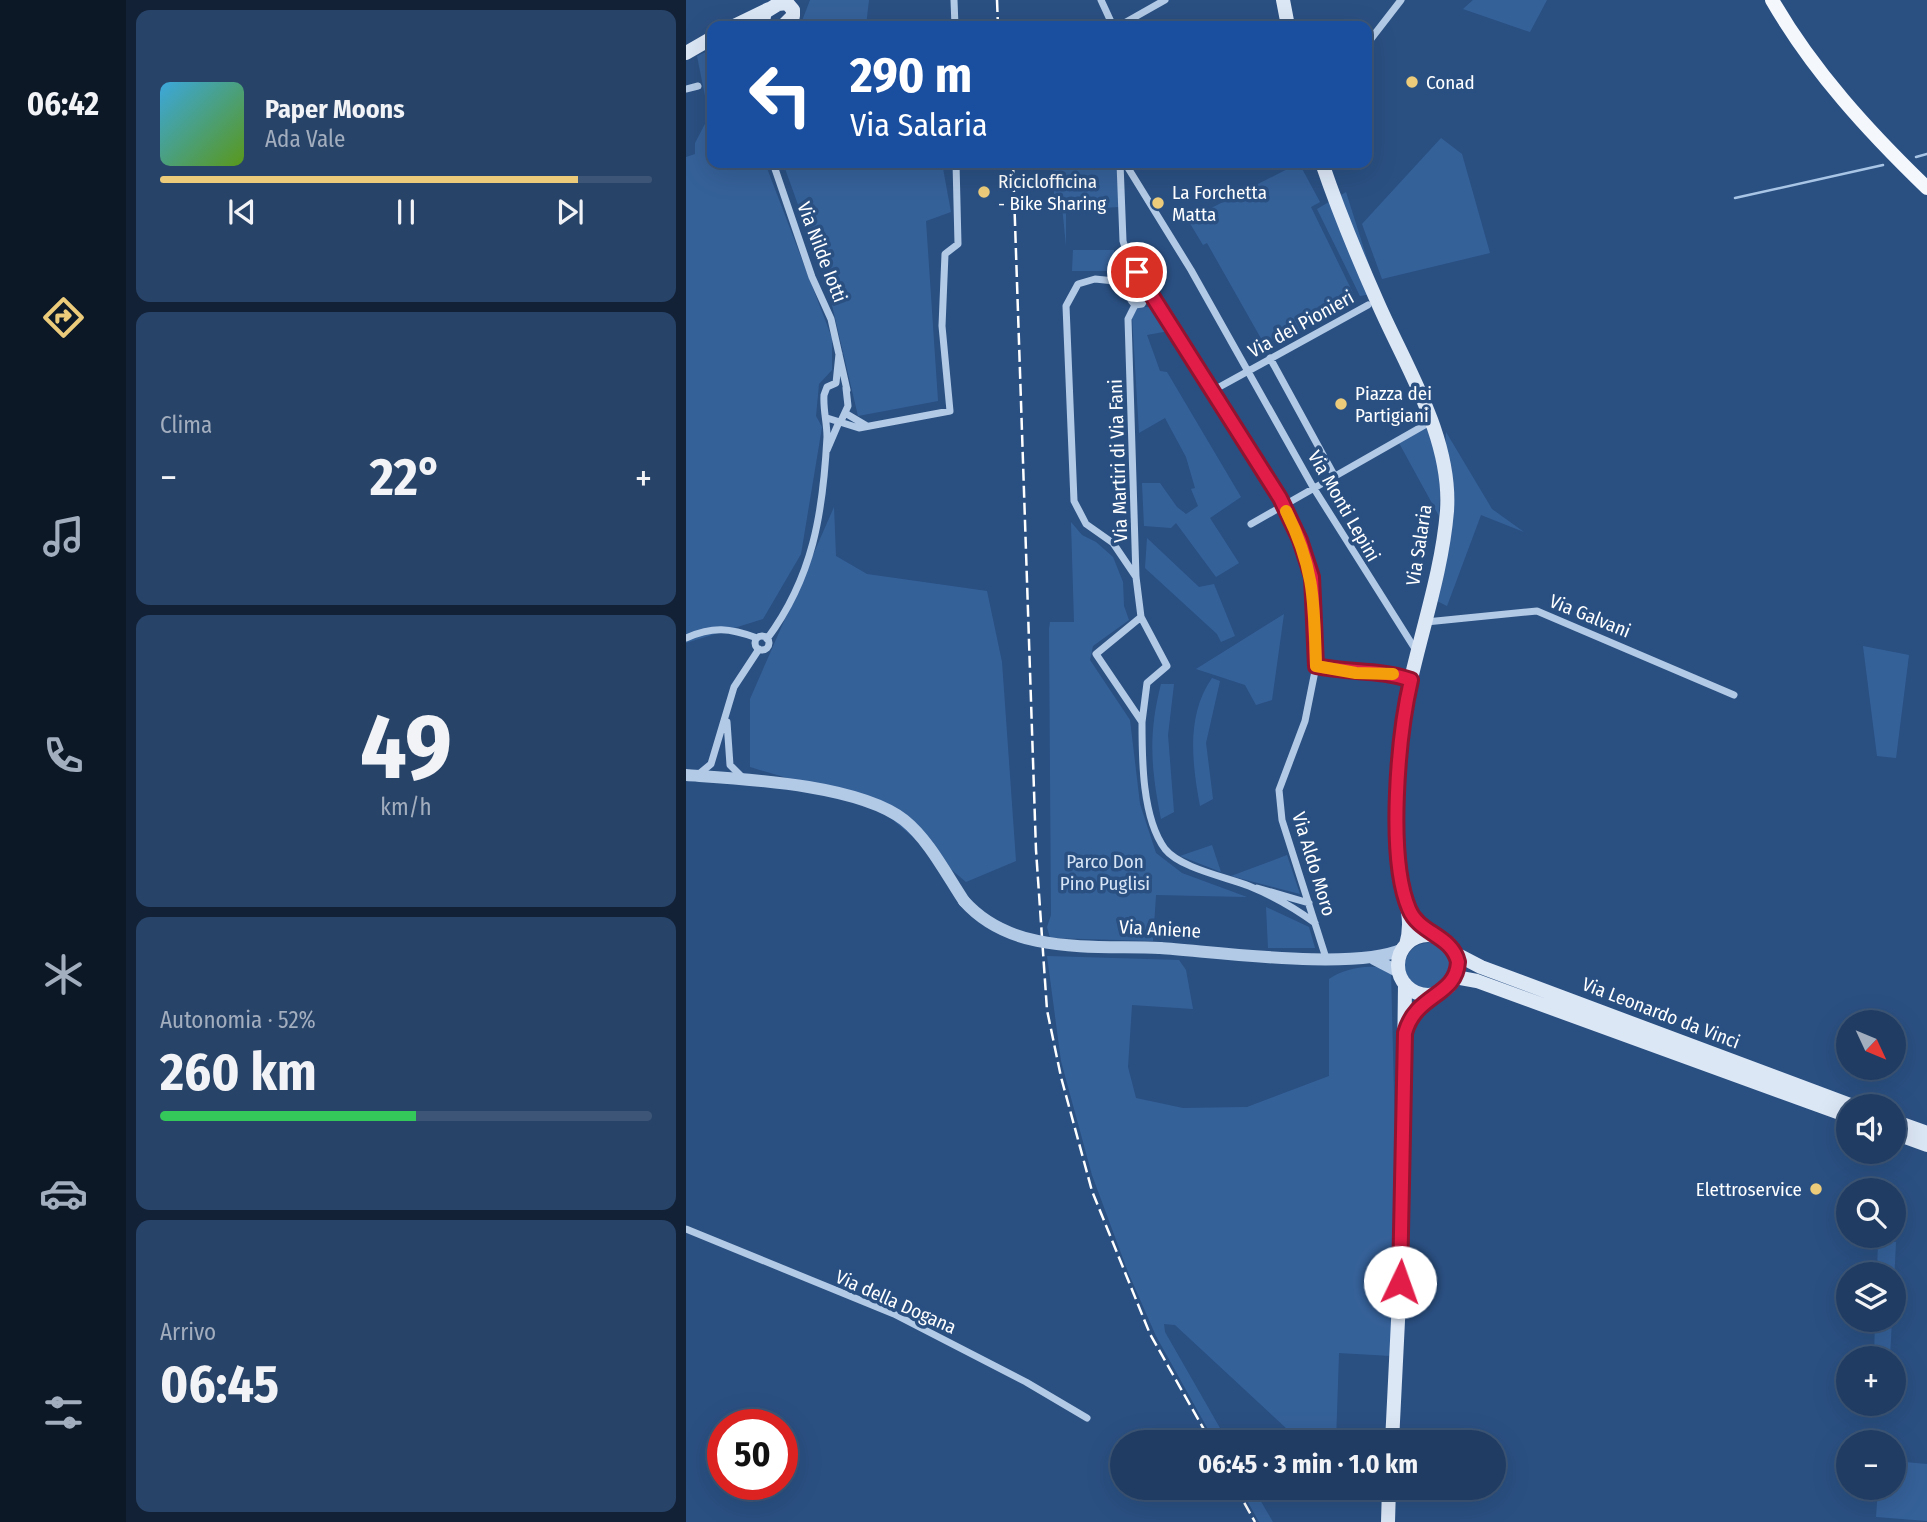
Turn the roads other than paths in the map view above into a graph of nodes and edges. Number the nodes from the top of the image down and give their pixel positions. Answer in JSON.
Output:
{"nodes":[{"id":1,"x":954,"y":0,"type":"edge"},
{"id":2,"x":1101,"y":0,"type":"edge"},
{"id":3,"x":1165,"y":0,"type":"edge"},
{"id":4,"x":1283,"y":0,"type":"edge"},
{"id":5,"x":1401,"y":0,"type":"edge"},
{"id":6,"x":1773,"y":0,"type":"edge"},
{"id":7,"x":788,"y":11,"type":"edge"},
{"id":8,"x":752,"y":21,"type":"edge"},
{"id":9,"x":765,"y":21,"type":"edge"},
{"id":10,"x":954,"y":21,"type":"edge"},
{"id":11,"x":1111,"y":21,"type":"edge"},
{"id":12,"x":1128,"y":21,"type":"edge"},
{"id":13,"x":1286,"y":21,"type":"edge"},
{"id":14,"x":1372,"y":38,"type":"edge"},
{"id":15,"x":707,"y":41,"type":"edge"},
{"id":16,"x":686,"y":53,"type":"edge"},
{"id":17,"x":698,"y":86,"type":"dead end"},
{"id":18,"x":686,"y":89,"type":"edge"},
{"id":19,"x":775,"y":168,"type":"edge"},
{"id":20,"x":956,"y":168,"type":"edge"},
{"id":21,"x":1123,"y":168,"type":"edge"},
{"id":22,"x":1126,"y":168,"type":"edge"},
{"id":23,"x":1324,"y":168,"type":"edge"},
{"id":24,"x":1927,"y":188,"type":"edge"},
{"id":25,"x":1129,"y":260,"type":"junction"},
{"id":26,"x":1126,"y":280,"type":"junction"},
{"id":27,"x":1147,"y":287,"type":"junction"},
{"id":28,"x":1139,"y":304,"type":"junction"},
{"id":29,"x":1368,"y":305,"type":"dead end"},
{"id":30,"x":1161,"y":309,"type":"junction"},
{"id":31,"x":839,"y":354,"type":"junction"},
{"id":32,"x":1270,"y":358,"type":"junction"},
{"id":33,"x":1248,"y":371,"type":"junction"},
{"id":34,"x":835,"y":383,"type":"junction"},
{"id":35,"x":847,"y":390,"type":"junction"},
{"id":36,"x":1212,"y":391,"type":"junction"},
{"id":37,"x":827,"y":418,"type":"junction"},
{"id":38,"x":842,"y":419,"type":"junction"},
{"id":39,"x":1430,"y":422,"type":"junction"},
{"id":40,"x":826,"y":453,"type":"junction"},
{"id":41,"x":1334,"y":475,"type":"junction"},
{"id":42,"x":1313,"y":486,"type":"junction"},
{"id":43,"x":1283,"y":505,"type":"junction"},
{"id":44,"x":1251,"y":524,"type":"dead end"},
{"id":45,"x":1136,"y":577,"type":"junction"},
{"id":46,"x":1141,"y":617,"type":"junction"},
{"id":47,"x":1426,"y":622,"type":"junction"},
{"id":48,"x":686,"y":638,"type":"edge"},
{"id":49,"x":757,"y":638,"type":"junction"},
{"id":50,"x":767,"y":639,"type":"junction"},
{"id":51,"x":759,"y":649,"type":"junction"},
{"id":52,"x":1417,"y":653,"type":"junction"},
{"id":53,"x":1316,"y":666,"type":"junction"},
{"id":54,"x":1411,"y":680,"type":"junction"},
{"id":55,"x":1734,"y":695,"type":"dead end"},
{"id":56,"x":727,"y":717,"type":"junction"},
{"id":57,"x":1142,"y":722,"type":"junction"},
{"id":58,"x":711,"y":764,"type":"junction"},
{"id":59,"x":730,"y":765,"type":"junction"},
{"id":60,"x":690,"y":775,"type":"edge"},
{"id":61,"x":720,"y":778,"type":"junction"},
{"id":62,"x":747,"y":780,"type":"junction"},
{"id":63,"x":1252,"y":887,"type":"junction"},
{"id":64,"x":1309,"y":904,"type":"junction"},
{"id":65,"x":1409,"y":910,"type":"junction"},
{"id":66,"x":1316,"y":923,"type":"junction"},
{"id":67,"x":1434,"y":935,"type":"junction"},
{"id":68,"x":1405,"y":947,"type":"junction"},
{"id":69,"x":1456,"y":954,"type":"junction"},
{"id":70,"x":1326,"y":958,"type":"junction"},
{"id":71,"x":1367,"y":958,"type":"junction"},
{"id":72,"x":1455,"y":977,"type":"junction"},
{"id":73,"x":1402,"y":978,"type":"junction"},
{"id":74,"x":1437,"y":993,"type":"junction"},
{"id":75,"x":1405,"y":1033,"type":"junction"},
{"id":76,"x":1836,"y":1100,"type":"edge"},
{"id":77,"x":1836,"y":1112,"type":"edge"},
{"id":78,"x":1906,"y":1125,"type":"edge"},
{"id":79,"x":1927,"y":1133,"type":"edge"},
{"id":80,"x":1906,"y":1137,"type":"edge"},
{"id":81,"x":1927,"y":1145,"type":"edge"},
{"id":82,"x":686,"y":1228,"type":"edge"},
{"id":83,"x":1087,"y":1418,"type":"dead end"},
{"id":84,"x":1393,"y":1430,"type":"edge"},
{"id":85,"x":1389,"y":1500,"type":"edge"},
{"id":86,"x":1388,"y":1522,"type":"edge"}],
"edges":[{"from":1,"to":10,"type":"street"},
{"from":2,"to":11,"type":"street"},
{"from":3,"to":12,"type":"street"},
{"from":4,"to":13,"type":"main road"},
{"from":5,"to":14,"type":"street"},
{"from":6,"to":24,"type":"main road"},
{"from":7,"to":8,"type":"main road"},
{"from":7,"to":9,"type":"main road"},
{"from":15,"to":16,"type":"main road"},
{"from":17,"to":18,"type":"street"},
{"from":19,"to":31,"type":"street","name":"Via Nilde Iotti"},
{"from":20,"to":38,"type":"street"},
{"from":21,"to":25,"type":"street","name":"Via Aldo Moro"},
{"from":22,"to":33,"type":"street","name":"Via Monti Lepini"},
{"from":23,"to":39,"type":"main road","name":"Via Salaria"},
{"from":25,"to":26,"type":"street"},
{"from":25,"to":27,"type":"street","name":"Via Aldo Moro"},
{"from":26,"to":27,"type":"street"},
{"from":26,"to":28,"type":"street"},
{"from":26,"to":45,"type":"street"},
{"from":27,"to":28,"type":"street"},
{"from":27,"to":30,"type":"street","name":"Via Aldo Moro"},
{"from":28,"to":30,"type":"street"},
{"from":28,"to":45,"type":"street","name":"Via Martiri di Via Fani"},
{"from":29,"to":32,"type":"street","name":"Via dei Pionieri"},
{"from":30,"to":36,"type":"street","name":"Via Aldo Moro"},
{"from":31,"to":34,"type":"street","name":"Via Nilde Iotti"},
{"from":31,"to":35,"type":"street","name":"Via Nilde Iotti"},
{"from":32,"to":33,"type":"street","name":"Via dei Pionieri"},
{"from":32,"to":41,"type":"street"},
{"from":33,"to":36,"type":"street"},
{"from":33,"to":42,"type":"street","name":"Via Monti Lepini"},
{"from":34,"to":35,"type":"street"},
{"from":34,"to":37,"type":"street","name":"Via Nilde Iotti"},
{"from":35,"to":38,"type":"street","name":"Via Nilde Iotti"},
{"from":36,"to":43,"type":"street","name":"Via Aldo Moro"},
{"from":37,"to":38,"type":"street"},
{"from":37,"to":40,"type":"street","name":"Via Nilde Iotti"},
{"from":38,"to":40,"type":"street","name":"Via Nilde Iotti"},
{"from":39,"to":41,"type":"street"},
{"from":39,"to":47,"type":"main road","name":"Via Salaria"},
{"from":40,"to":50,"type":"street","name":"Via Nilde Iotti"},
{"from":41,"to":42,"type":"street"},
{"from":42,"to":43,"type":"street"},
{"from":42,"to":52,"type":"street","name":"Via Monti Lepini"},
{"from":43,"to":44,"type":"street"},
{"from":43,"to":53,"type":"street","name":"Via Aldo Moro"},
{"from":45,"to":46,"type":"street","name":"Via Martiri di Via Fani"},
{"from":46,"to":57,"type":"street","name":"Via Martiri di Via Fani"},
{"from":46,"to":57,"type":"street"},
{"from":47,"to":52,"type":"main road","name":"Via Salaria"},
{"from":47,"to":55,"type":"street","name":"Via Galvani"},
{"from":48,"to":49,"type":"street"},
{"from":49,"to":50,"type":"street"},
{"from":49,"to":51,"type":"street"},
{"from":50,"to":51,"type":"street"},
{"from":51,"to":56,"type":"street"},
{"from":52,"to":54,"type":"main road","name":"Via Salaria"},
{"from":53,"to":54,"type":"street"},
{"from":53,"to":64,"type":"street","name":"Via Aldo Moro"},
{"from":54,"to":65,"type":"main road","name":"Via Salaria"},
{"from":56,"to":58,"type":"street"},
{"from":56,"to":59,"type":"street"},
{"from":57,"to":63,"type":"street","name":"Via Martiri di Via Fani"},
{"from":58,"to":60,"type":"street"},
{"from":58,"to":61,"type":"street"},
{"from":59,"to":61,"type":"street"},
{"from":59,"to":62,"type":"street"},
{"from":60,"to":61,"type":"street","name":"Via Aniene"},
{"from":61,"to":62,"type":"street","name":"Via Aniene"},
{"from":62,"to":70,"type":"street","name":"Via Aniene","bridge":true},
{"from":63,"to":64,"type":"street"},
{"from":63,"to":66,"type":"street"},
{"from":64,"to":66,"type":"street","name":"Via Aldo Moro"},
{"from":65,"to":67,"type":"main road"},
{"from":65,"to":68,"type":"main road","name":"Via Salaria"},
{"from":66,"to":70,"type":"street","name":"Via Aldo Moro"},
{"from":67,"to":68,"type":"main road"},
{"from":67,"to":69,"type":"main road"},
{"from":68,"to":71,"type":"street","name":"Via Aniene"},
{"from":68,"to":73,"type":"main road","name":"Via Salaria"},
{"from":69,"to":72,"type":"main road"},
{"from":69,"to":76,"type":"main road","name":"Via Leonardo da Vinci"},
{"from":70,"to":71,"type":"street","name":"Via Aniene"},
{"from":71,"to":73,"type":"street","name":"Via Aniene"},
{"from":72,"to":74,"type":"main road"},
{"from":72,"to":77,"type":"main road","name":"Via Leonardo da Vinci"},
{"from":73,"to":74,"type":"main road"},
{"from":73,"to":75,"type":"main road","name":"Via Salaria"},
{"from":74,"to":75,"type":"main road"},
{"from":75,"to":84,"type":"main road","name":"Via Salaria"},
{"from":78,"to":79,"type":"main road"},
{"from":80,"to":81,"type":"main road"},
{"from":82,"to":83,"type":"street","name":"Via della Dogana"},
{"from":85,"to":86,"type":"main road"}]}
